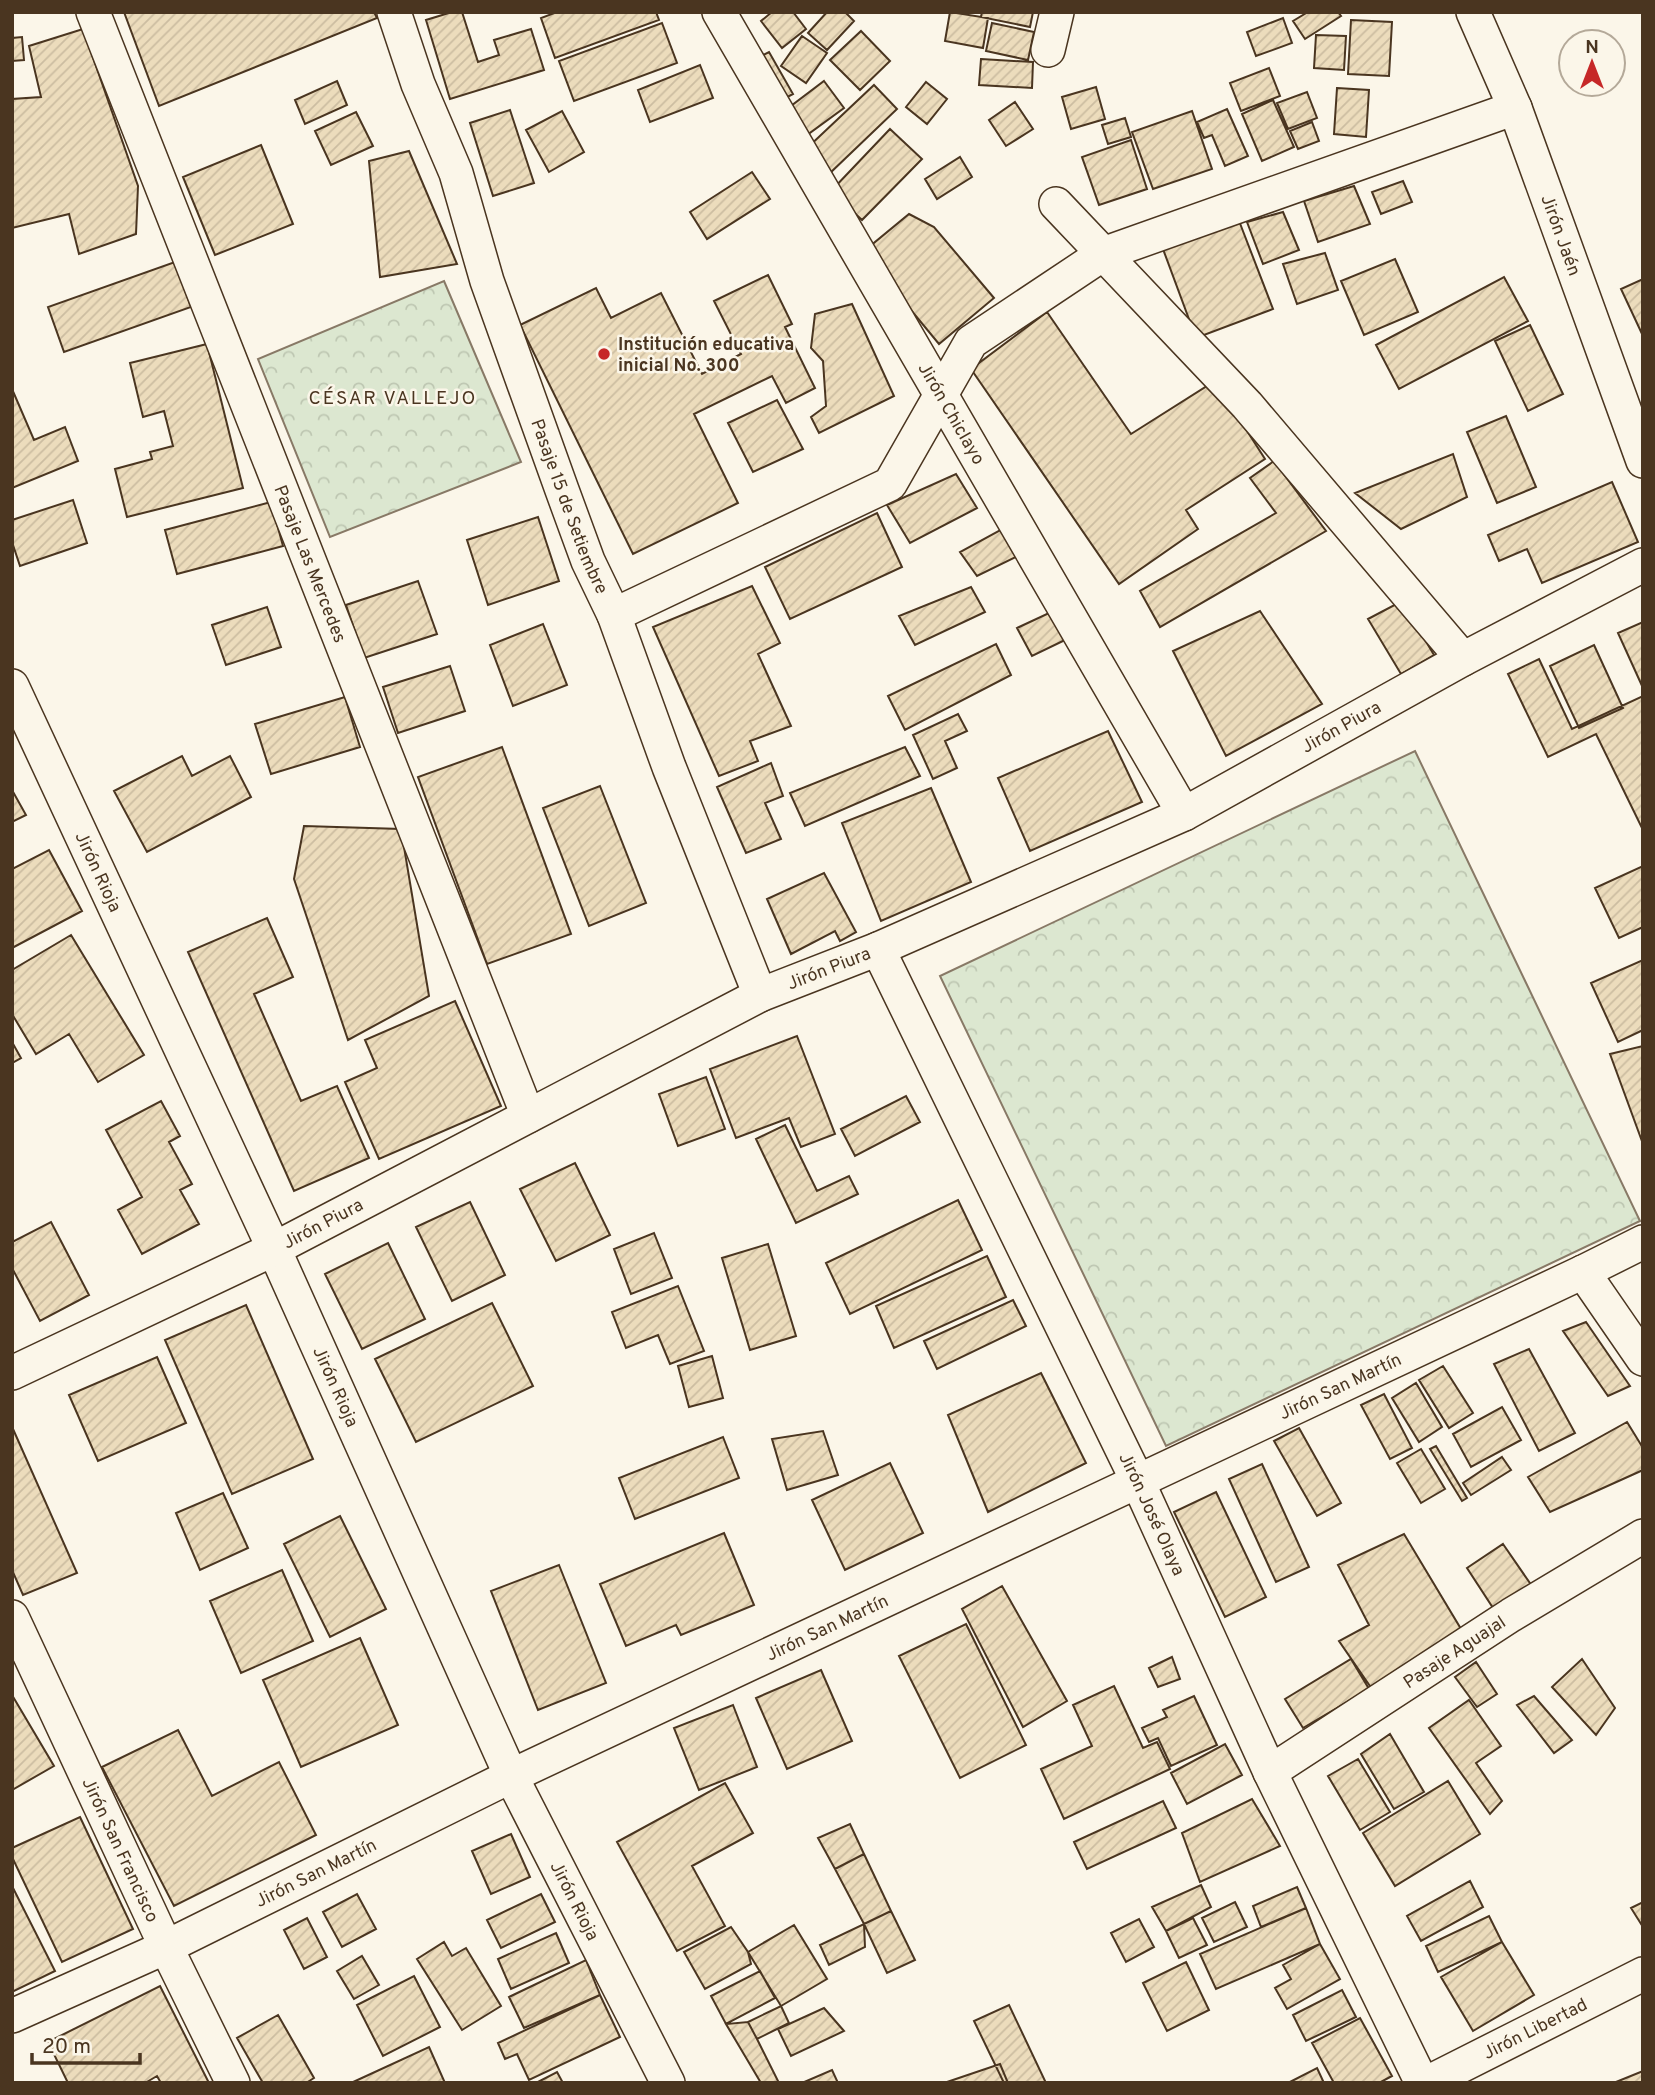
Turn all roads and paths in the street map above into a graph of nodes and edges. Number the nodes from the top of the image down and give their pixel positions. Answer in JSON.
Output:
{"nodes":[{"id":1,"x":93,"y":12,"type":"edge"},
{"id":2,"x":394,"y":12,"type":"edge"},
{"id":3,"x":719,"y":12,"type":"edge"},
{"id":4,"x":1057,"y":12,"type":"edge"},
{"id":5,"x":1473,"y":12,"type":"edge"},
{"id":6,"x":1048,"y":50,"type":"dead end"},
{"id":7,"x":1515,"y":108,"type":"junction"},
{"id":8,"x":1056,"y":204,"type":"dead end"},
{"id":9,"x":1103,"y":254,"type":"junction"},
{"id":10,"x":940,"y":394,"type":"junction"},
{"id":11,"x":1643,"y":461,"type":"edge"},
{"id":12,"x":1643,"y":565,"type":"edge"},
{"id":13,"x":614,"y":615,"type":"junction"},
{"id":14,"x":1463,"y":659,"type":"junction"},
{"id":15,"x":15,"y":699,"type":"edge"},
{"id":16,"x":1184,"y":814,"type":"junction"},
{"id":17,"x":878,"y":949,"type":"junction"},
{"id":18,"x":760,"y":995,"type":"junction"},
{"id":19,"x":528,"y":1116,"type":"junction"},
{"id":20,"x":1643,"y":1242,"type":"edge"},
{"id":21,"x":274,"y":1249,"type":"junction"},
{"id":22,"x":1583,"y":1272,"type":"junction"},
{"id":23,"x":1643,"y":1359,"type":"edge"},
{"id":24,"x":12,"y":1373,"type":"edge"},
{"id":25,"x":1138,"y":1482,"type":"junction"},
{"id":26,"x":1643,"y":1536,"type":"edge"},
{"id":27,"x":12,"y":1617,"type":"edge"},
{"id":28,"x":1270,"y":1772,"type":"junction"},
{"id":29,"x":511,"y":1776,"type":"junction"},
{"id":30,"x":166,"y":1947,"type":"junction"},
{"id":31,"x":1643,"y":1974,"type":"edge"},
{"id":32,"x":12,"y":2016,"type":"edge"},
{"id":33,"x":233,"y":2083,"type":"edge"},
{"id":34,"x":668,"y":2083,"type":"edge"},
{"id":35,"x":1425,"y":2083,"type":"edge"}],
"edges":[{"from":1,"to":19,"type":"street","name":"Pasaje Las Mercedes"},
{"from":2,"to":13,"type":"street","name":"Pasaje 15 de Setiembre"},
{"from":3,"to":10,"type":"street","name":"Jirón Chiclayo"},
{"from":4,"to":6,"type":"street"},
{"from":5,"to":7,"type":"street","name":"Jirón Jaén"},
{"from":7,"to":9,"type":"street"},
{"from":7,"to":11,"type":"street","name":"Jirón Jaén"},
{"from":8,"to":9,"type":"street"},
{"from":9,"to":10,"type":"street"},
{"from":9,"to":14,"type":"street"},
{"from":10,"to":13,"type":"street"},
{"from":10,"to":16,"type":"street","name":"Jirón Chiclayo"},
{"from":12,"to":14,"type":"street","name":"Jirón Piura"},
{"from":13,"to":18,"type":"street","name":"Pasaje 15 de Setiembre"},
{"from":14,"to":16,"type":"street","name":"Jirón Piura"},
{"from":15,"to":21,"type":"street","name":"Jirón Rioja"},
{"from":16,"to":17,"type":"street","name":"Jirón Piura"},
{"from":17,"to":18,"type":"street","name":"Jirón Piura"},
{"from":17,"to":25,"type":"street","name":"Jirón José Olaya"},
{"from":18,"to":19,"type":"street","name":"Jirón Piura"},
{"from":19,"to":21,"type":"street","name":"Jirón Piura"},
{"from":20,"to":22,"type":"street","name":"Jirón San Martín"},
{"from":21,"to":24,"type":"street","name":"Jirón Piura"},
{"from":21,"to":29,"type":"street","name":"Jirón Rioja"},
{"from":22,"to":23,"type":"street"},
{"from":22,"to":25,"type":"street","name":"Jirón San Martín"},
{"from":25,"to":28,"type":"street","name":"Jirón José Olaya"},
{"from":25,"to":29,"type":"street","name":"Jirón San Martín"},
{"from":26,"to":28,"type":"street","name":"Pasaje Aguajal"},
{"from":27,"to":30,"type":"street","name":"Jirón San Francisco"},
{"from":28,"to":35,"type":"street","name":"Jirón José Olaya"},
{"from":29,"to":30,"type":"street","name":"Jirón San Martín"},
{"from":29,"to":34,"type":"street","name":"Jirón Rioja"},
{"from":30,"to":32,"type":"street","name":"Jirón San Martín"},
{"from":30,"to":33,"type":"street","name":"Jirón San Francisco"},
{"from":31,"to":35,"type":"street","name":"Jirón Libertad"}]}
